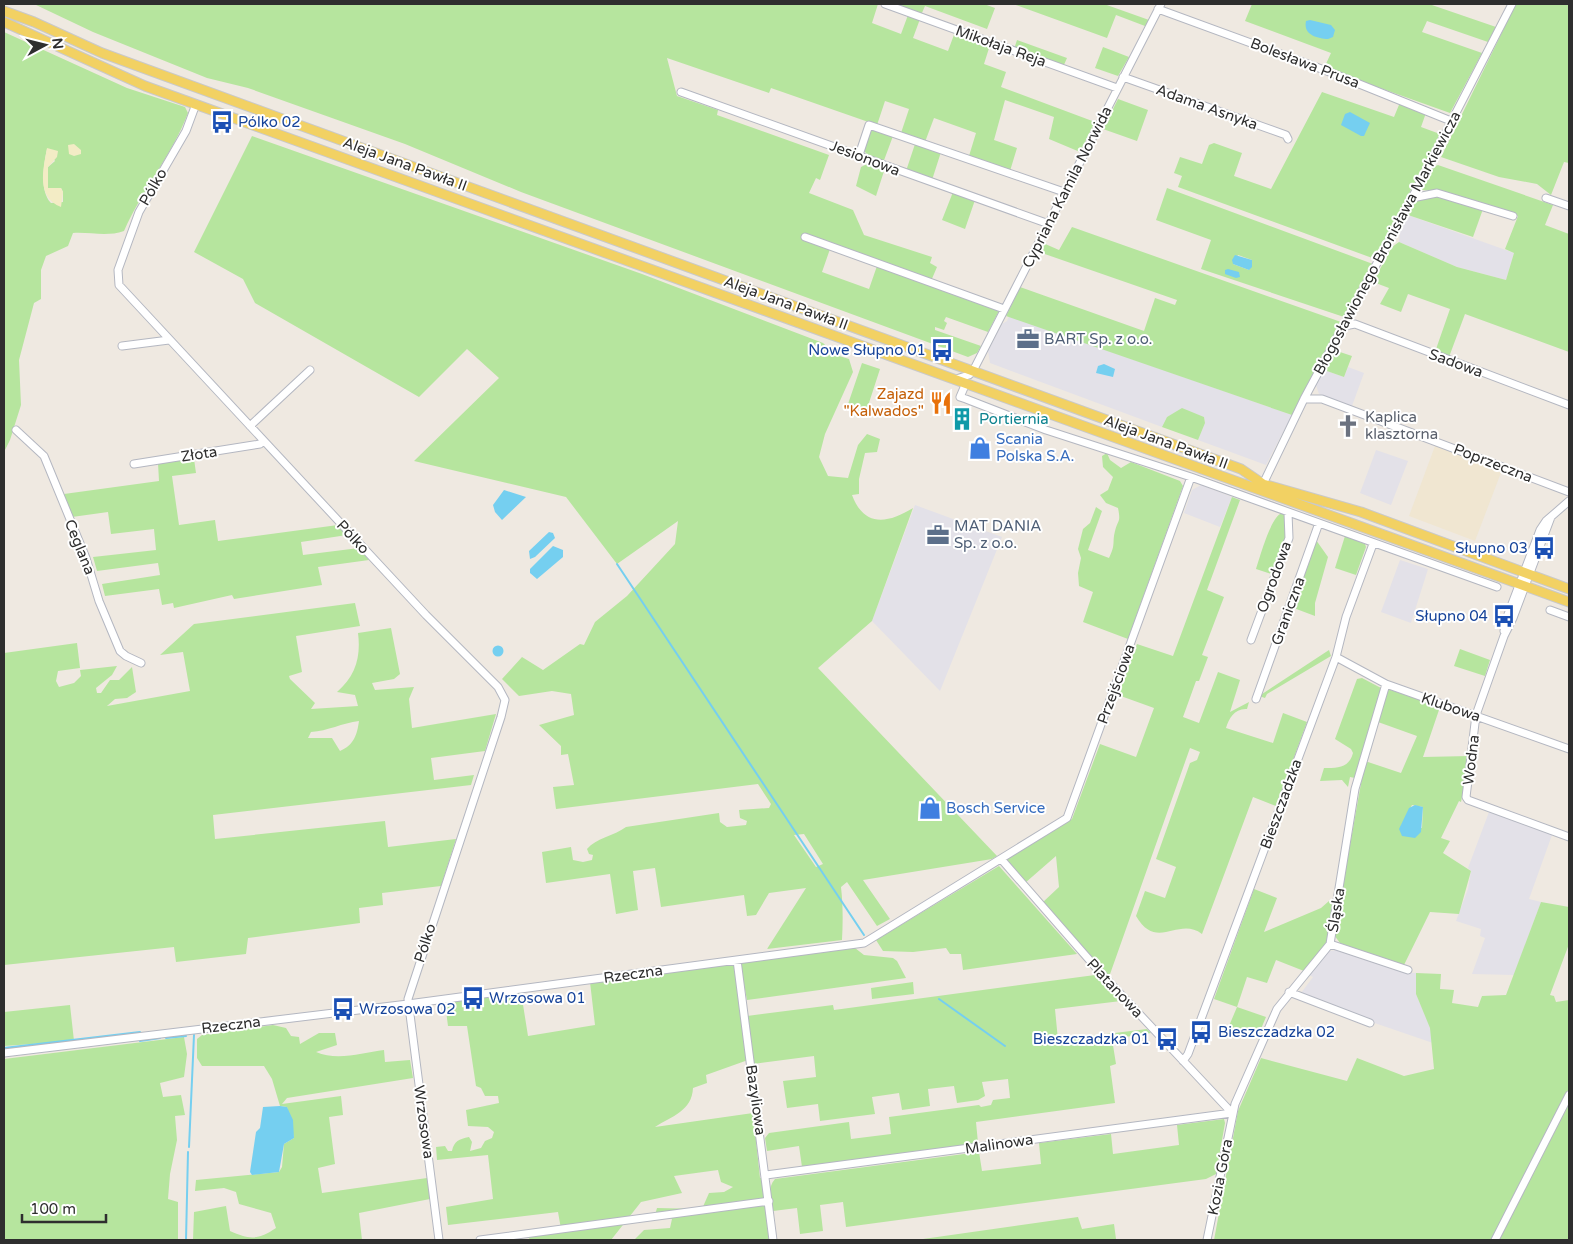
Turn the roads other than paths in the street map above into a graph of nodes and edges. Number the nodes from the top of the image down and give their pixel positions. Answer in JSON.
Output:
{"nodes":[{"id":1,"x":885,"y":4,"type":"edge"},
{"id":2,"x":1512,"y":4,"type":"edge"},
{"id":3,"x":1159,"y":6,"type":"edge"},
{"id":4,"x":4,"y":11,"type":"edge"},
{"id":5,"x":4,"y":22,"type":"edge"},
{"id":6,"x":1123,"y":77,"type":"junction"},
{"id":7,"x":1118,"y":88,"type":"junction"},
{"id":8,"x":681,"y":92,"type":"dead end"},
{"id":9,"x":196,"y":104,"type":"junction"},
{"id":10,"x":1451,"y":121,"type":"junction"},
{"id":11,"x":1288,"y":139,"type":"dead end"},
{"id":12,"x":859,"y":155,"type":"junction"},
{"id":13,"x":1064,"y":192,"type":"junction"},
{"id":14,"x":1412,"y":198,"type":"junction"},
{"id":15,"x":1546,"y":198,"type":"dead end"},
{"id":16,"x":1569,"y":206,"type":"edge"},
{"id":17,"x":1513,"y":216,"type":"dead end"},
{"id":18,"x":1049,"y":224,"type":"junction"},
{"id":19,"x":805,"y":237,"type":"dead end"},
{"id":20,"x":1004,"y":309,"type":"junction"},
{"id":21,"x":1344,"y":326,"type":"junction"},
{"id":22,"x":169,"y":340,"type":"junction"},
{"id":23,"x":122,"y":346,"type":"dead end"},
{"id":24,"x":310,"y":370,"type":"dead end"},
{"id":25,"x":973,"y":371,"type":"junction"},
{"id":26,"x":954,"y":379,"type":"junction"},
{"id":27,"x":966,"y":383,"type":"junction"},
{"id":28,"x":979,"y":388,"type":"junction"},
{"id":29,"x":1304,"y":399,"type":"junction"},
{"id":30,"x":1569,"y":405,"type":"edge"},
{"id":31,"x":250,"y":426,"type":"junction"},
{"id":32,"x":16,"y":430,"type":"dead end"},
{"id":33,"x":263,"y":441,"type":"junction"},
{"id":34,"x":134,"y":464,"type":"dead end"},
{"id":35,"x":1191,"y":477,"type":"junction"},
{"id":36,"x":1263,"y":484,"type":"junction"},
{"id":37,"x":1569,"y":492,"type":"edge"},
{"id":38,"x":1569,"y":501,"type":"edge"},
{"id":39,"x":1288,"y":513,"type":"junction"},
{"id":40,"x":1319,"y":523,"type":"junction"},
{"id":41,"x":1373,"y":544,"type":"junction"},
{"id":42,"x":1527,"y":573,"type":"junction"},
{"id":43,"x":1522,"y":585,"type":"junction"},
{"id":44,"x":1497,"y":587,"type":"dead end"},
{"id":45,"x":1569,"y":588,"type":"edge"},
{"id":46,"x":1569,"y":602,"type":"edge"},
{"id":47,"x":1550,"y":610,"type":"dead end"},
{"id":48,"x":1569,"y":617,"type":"edge"},
{"id":49,"x":1251,"y":640,"type":"dead end"},
{"id":50,"x":1336,"y":657,"type":"junction"},
{"id":51,"x":141,"y":663,"type":"dead end"},
{"id":52,"x":1386,"y":684,"type":"junction"},
{"id":53,"x":1256,"y":698,"type":"dead end"},
{"id":54,"x":1476,"y":715,"type":"junction"},
{"id":55,"x":1569,"y":748,"type":"edge"},
{"id":56,"x":1569,"y":837,"type":"edge"},
{"id":57,"x":1002,"y":860,"type":"junction"},
{"id":58,"x":1330,"y":944,"type":"junction"},
{"id":59,"x":737,"y":960,"type":"junction"},
{"id":60,"x":1408,"y":970,"type":"dead end"},
{"id":61,"x":1289,"y":992,"type":"junction"},
{"id":62,"x":408,"y":1004,"type":"junction"},
{"id":63,"x":1370,"y":1023,"type":"dead end"},
{"id":64,"x":4,"y":1053,"type":"edge"},
{"id":65,"x":1184,"y":1061,"type":"junction"},
{"id":66,"x":1569,"y":1095,"type":"edge"},
{"id":67,"x":1232,"y":1113,"type":"junction"},
{"id":68,"x":766,"y":1175,"type":"junction"},
{"id":69,"x":769,"y":1201,"type":"junction"},
{"id":70,"x":439,"y":1240,"type":"edge"},
{"id":71,"x":480,"y":1240,"type":"edge"},
{"id":72,"x":774,"y":1240,"type":"edge"},
{"id":73,"x":1207,"y":1240,"type":"edge"},
{"id":74,"x":1495,"y":1240,"type":"edge"}],
"edges":[{"from":1,"to":7,"type":"street","name":"Mikołaja Reja"},
{"from":2,"to":10,"type":"street","name":"Błogosławionego Bronisława Markiewicza"},
{"from":3,"to":6,"type":"street","name":"Cypriana Kamila Norwida"},
{"from":3,"to":10,"type":"street","name":"Bolesława Prusa"},
{"from":4,"to":25,"type":"main road","name":"Aleja Jana Pawła II"},
{"from":5,"to":9,"type":"main road","name":"Aleja Jana Pawła II"},
{"from":6,"to":7,"type":"street","name":"Cypriana Kamila Norwida"},
{"from":6,"to":11,"type":"street","name":"Adama Asnyka"},
{"from":7,"to":13,"type":"street","name":"Cypriana Kamila Norwida"},
{"from":8,"to":12,"type":"street","name":"Jesionowa"},
{"from":9,"to":22,"type":"street","name":"Pólko"},
{"from":9,"to":26,"type":"main road","name":"Aleja Jana Pawła II"},
{"from":10,"to":14,"type":"street","name":"Błogosławionego Bronisława Markiewicza"},
{"from":12,"to":13,"type":"street"},
{"from":12,"to":18,"type":"street","name":"Jesionowa"},
{"from":13,"to":18,"type":"street","name":"Cypriana Kamila Norwida"},
{"from":14,"to":17,"type":"street"},
{"from":14,"to":21,"type":"street","name":"Błogosławionego Bronisława Markiewicza"},
{"from":15,"to":16,"type":"street"},
{"from":18,"to":20,"type":"street","name":"Cypriana Kamila Norwida"},
{"from":19,"to":20,"type":"street"},
{"from":20,"to":25,"type":"street","name":"Cypriana Kamila Norwida"},
{"from":21,"to":29,"type":"street","name":"Błogosławionego Bronisława Markiewicza"},
{"from":21,"to":30,"type":"street","name":"Sadowa"},
{"from":22,"to":23,"type":"street"},
{"from":22,"to":31,"type":"street","name":"Pólko"},
{"from":24,"to":31,"type":"street"},
{"from":25,"to":26,"type":"street"},
{"from":25,"to":28,"type":"street"},
{"from":25,"to":36,"type":"main road","name":"Aleja Jana Pawła II"},
{"from":26,"to":27,"type":"main road","name":"Aleja Jana Pawła II"},
{"from":27,"to":28,"type":"main road","name":"Aleja Jana Pawła II"},
{"from":27,"to":35,"type":"street"},
{"from":28,"to":43,"type":"main road","name":"Aleja Jana Pawła II"},
{"from":29,"to":36,"type":"street","name":"Błogosławionego Bronisława Markiewicza"},
{"from":29,"to":37,"type":"street","name":"Poprzeczna"},
{"from":31,"to":33,"type":"street","name":"Pólko"},
{"from":32,"to":51,"type":"street","name":"Ceglana"},
{"from":33,"to":34,"type":"street","name":"Złota"},
{"from":33,"to":62,"type":"street","name":"Pólko"},
{"from":35,"to":39,"type":"street"},
{"from":35,"to":57,"type":"street","name":"Przejściowa"},
{"from":36,"to":42,"type":"main road","name":"Aleja Jana Pawła II"},
{"from":38,"to":42,"type":"street","name":"Wodna"},
{"from":39,"to":40,"type":"street"},
{"from":39,"to":49,"type":"street","name":"Ogrodowa"},
{"from":40,"to":41,"type":"street"},
{"from":40,"to":53,"type":"street","name":"Graniczna"},
{"from":41,"to":44,"type":"street"},
{"from":41,"to":50,"type":"street","name":"Bieszczadzka"},
{"from":42,"to":43,"type":"street","name":"Wodna"},
{"from":42,"to":45,"type":"main road","name":"Aleja Jana Pawła II"},
{"from":43,"to":46,"type":"main road","name":"Aleja Jana Pawła II"},
{"from":43,"to":54,"type":"street","name":"Wodna"},
{"from":47,"to":48,"type":"street"},
{"from":50,"to":52,"type":"street","name":"Klubowa"},
{"from":50,"to":65,"type":"street","name":"Bieszczadzka"},
{"from":52,"to":54,"type":"street","name":"Klubowa"},
{"from":52,"to":58,"type":"street","name":"Śląska"},
{"from":54,"to":55,"type":"street","name":"Klubowa"},
{"from":54,"to":56,"type":"street","name":"Wodna"},
{"from":57,"to":59,"type":"street","name":"Rzeczna"},
{"from":57,"to":65,"type":"street","name":"Platanowa"},
{"from":58,"to":60,"type":"street"},
{"from":58,"to":61,"type":"street","name":"Śląska"},
{"from":59,"to":62,"type":"street","name":"Rzeczna"},
{"from":59,"to":68,"type":"street","name":"Bazyliowa"},
{"from":61,"to":63,"type":"street"},
{"from":61,"to":67,"type":"street","name":"Śląska"},
{"from":62,"to":64,"type":"street","name":"Rzeczna"},
{"from":62,"to":70,"type":"street","name":"Wrzosowa"},
{"from":65,"to":67,"type":"street","name":"Platanowa"},
{"from":66,"to":74,"type":"street"},
{"from":67,"to":68,"type":"street","name":"Malinowa"},
{"from":67,"to":73,"type":"street","name":"Kozia Góra"},
{"from":68,"to":69,"type":"street","name":"Bazyliowa"},
{"from":69,"to":71,"type":"street"},
{"from":69,"to":72,"type":"street","name":"Bazyliowa"}]}
